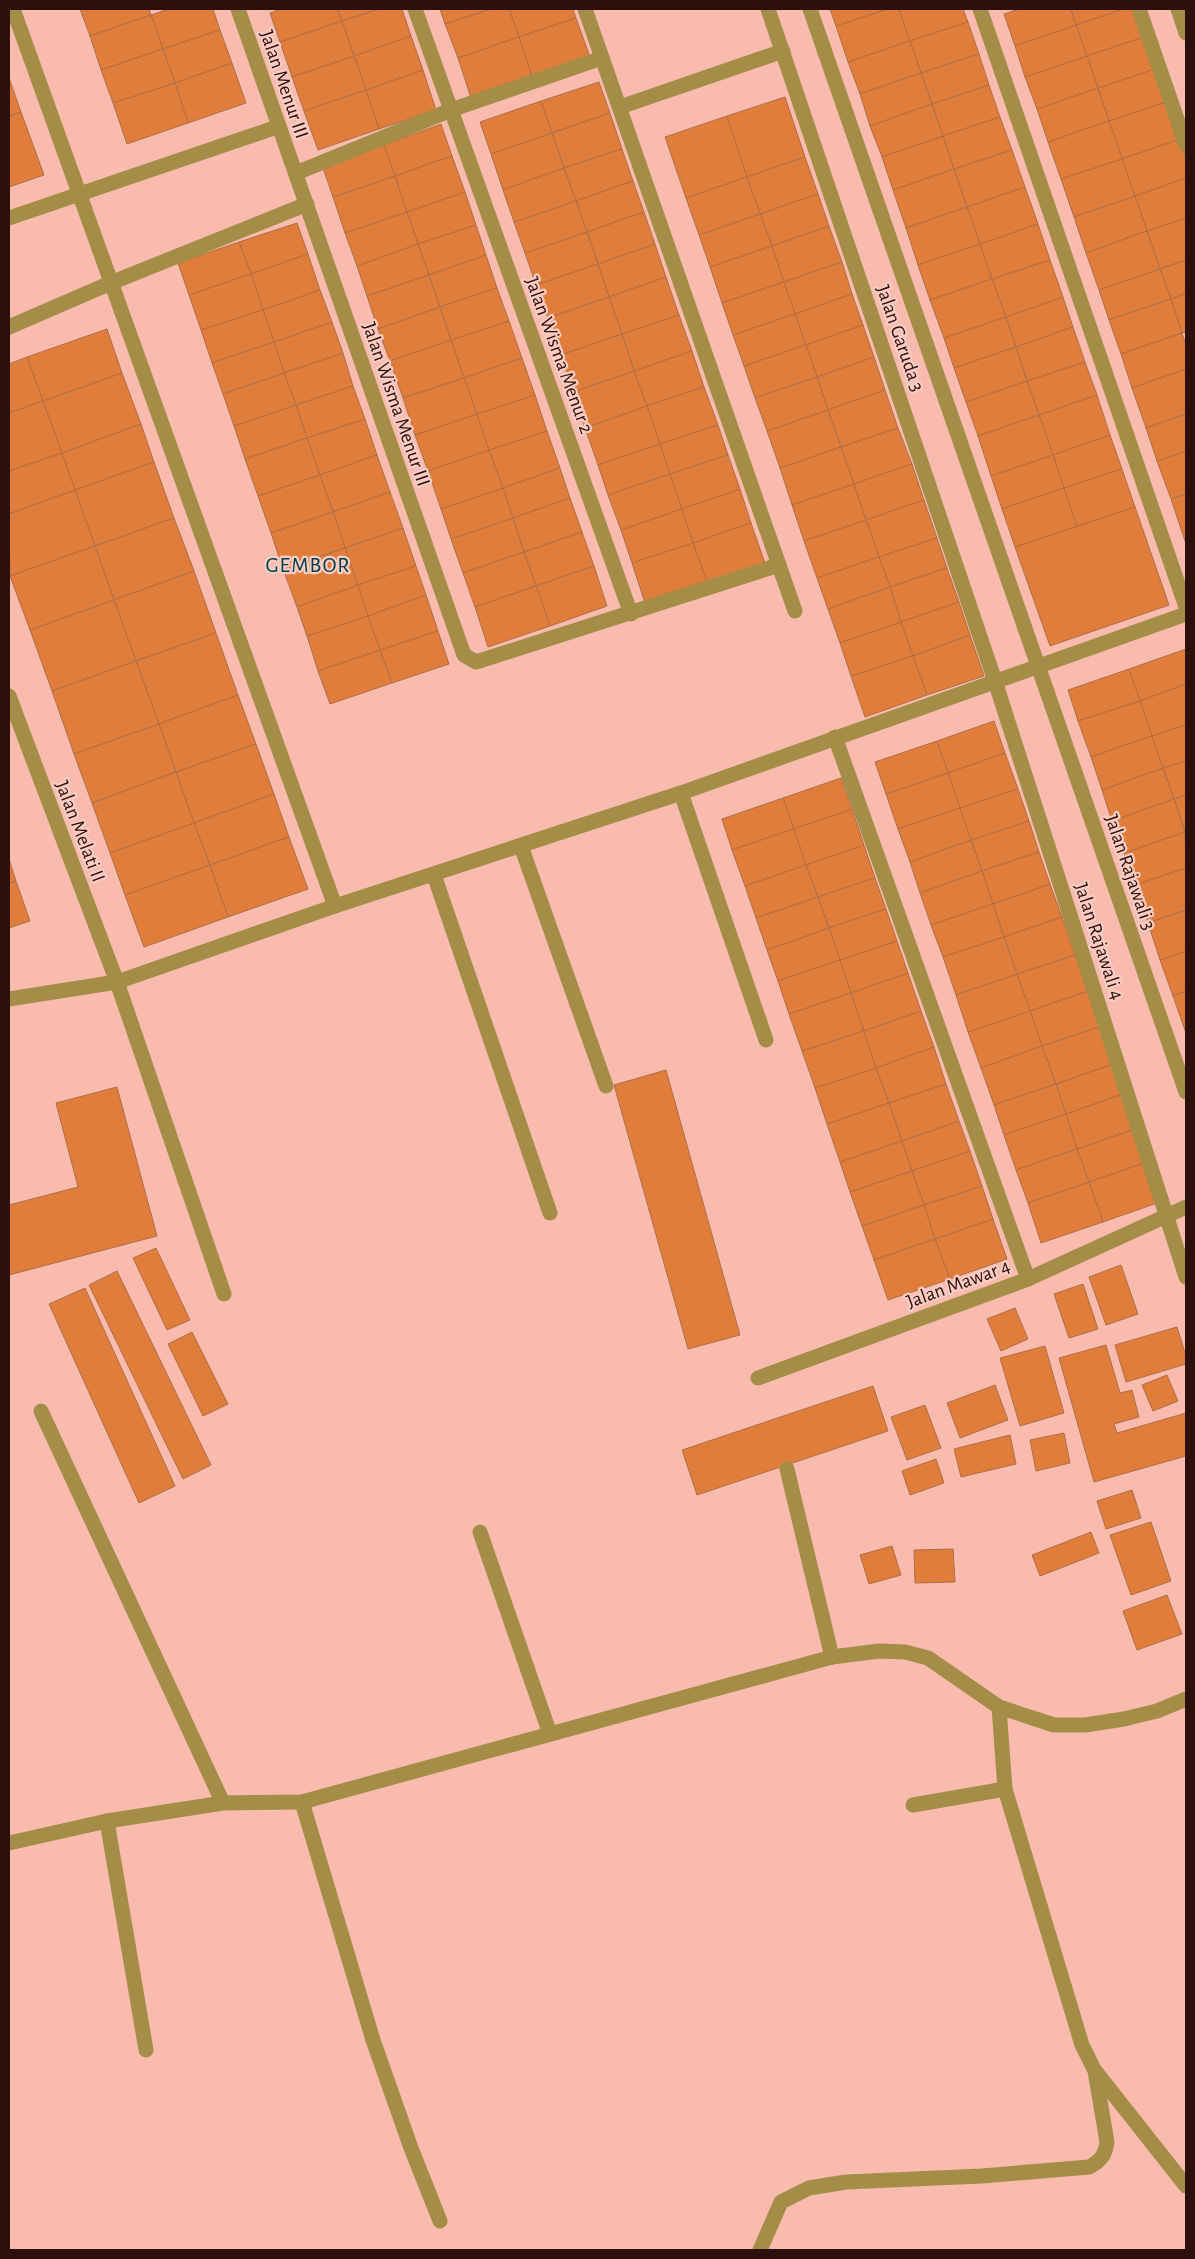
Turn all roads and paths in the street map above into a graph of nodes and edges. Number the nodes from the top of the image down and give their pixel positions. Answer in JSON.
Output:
{"nodes":[{"id":1,"x":13,"y":9,"type":"edge"},
{"id":2,"x":238,"y":9,"type":"edge"},
{"id":3,"x":415,"y":9,"type":"edge"},
{"id":4,"x":585,"y":9,"type":"edge"},
{"id":5,"x":768,"y":9,"type":"edge"},
{"id":6,"x":810,"y":9,"type":"edge"},
{"id":7,"x":980,"y":9,"type":"edge"},
{"id":8,"x":1139,"y":9,"type":"edge"},
{"id":9,"x":1178,"y":9,"type":"edge"},
{"id":10,"x":1186,"y":33,"type":"edge"},
{"id":11,"x":782,"y":50,"type":"junction"},
{"id":12,"x":602,"y":58,"type":"junction"},
{"id":13,"x":620,"y":107,"type":"junction"},
{"id":14,"x":451,"y":110,"type":"junction"},
{"id":15,"x":277,"y":127,"type":"junction"},
{"id":16,"x":1186,"y":145,"type":"edge"},
{"id":17,"x":296,"y":173,"type":"junction"},
{"id":18,"x":78,"y":195,"type":"junction"},
{"id":19,"x":307,"y":204,"type":"junction"},
{"id":20,"x":9,"y":218,"type":"edge"},
{"id":21,"x":112,"y":282,"type":"junction"},
{"id":22,"x":9,"y":327,"type":"edge"},
{"id":23,"x":779,"y":565,"type":"junction"},
{"id":24,"x":1186,"y":607,"type":"edge"},
{"id":25,"x":796,"y":611,"type":"dead end"},
{"id":26,"x":631,"y":614,"type":"junction"},
{"id":27,"x":1186,"y":614,"type":"edge"},
{"id":28,"x":1037,"y":666,"type":"junction"},
{"id":29,"x":995,"y":681,"type":"junction"},
{"id":30,"x":9,"y":696,"type":"edge"},
{"id":31,"x":835,"y":736,"type":"junction"},
{"id":32,"x":681,"y":793,"type":"junction"},
{"id":33,"x":521,"y":846,"type":"junction"},
{"id":34,"x":434,"y":875,"type":"junction"},
{"id":35,"x":335,"y":906,"type":"junction"},
{"id":36,"x":117,"y":982,"type":"junction"},
{"id":37,"x":9,"y":999,"type":"edge"},
{"id":38,"x":766,"y":1040,"type":"dead end"},
{"id":39,"x":606,"y":1086,"type":"dead end"},
{"id":40,"x":1186,"y":1092,"type":"edge"},
{"id":41,"x":1186,"y":1206,"type":"edge"},
{"id":42,"x":550,"y":1213,"type":"dead end"},
{"id":43,"x":1167,"y":1214,"type":"junction"},
{"id":44,"x":1186,"y":1277,"type":"edge"},
{"id":45,"x":1028,"y":1279,"type":"junction"},
{"id":46,"x":224,"y":1294,"type":"dead end"},
{"id":47,"x":758,"y":1378,"type":"dead end"},
{"id":48,"x":41,"y":1411,"type":"dead end"},
{"id":49,"x":787,"y":1469,"type":"dead end"},
{"id":50,"x":480,"y":1532,"type":"dead end"},
{"id":51,"x":832,"y":1657,"type":"junction"},
{"id":52,"x":1186,"y":1699,"type":"edge"},
{"id":53,"x":999,"y":1707,"type":"junction"},
{"id":54,"x":550,"y":1734,"type":"junction"},
{"id":55,"x":1006,"y":1789,"type":"junction"},
{"id":56,"x":302,"y":1802,"type":"junction"},
{"id":57,"x":223,"y":1803,"type":"junction"},
{"id":58,"x":913,"y":1805,"type":"dead end"},
{"id":59,"x":107,"y":1821,"type":"junction"},
{"id":60,"x":9,"y":1843,"type":"edge"},
{"id":61,"x":146,"y":2050,"type":"dead end"},
{"id":62,"x":1095,"y":2071,"type":"junction"},
{"id":63,"x":1186,"y":2186,"type":"edge"},
{"id":64,"x":440,"y":2221,"type":"dead end"},
{"id":65,"x":760,"y":2250,"type":"edge"}],
"edges":[{"from":1,"to":18,"type":"street"},
{"from":2,"to":15,"type":"street","name":"Jalan Menur III"},
{"from":3,"to":14,"type":"street","name":"Jalan Wisma Menur 2"},
{"from":4,"to":12,"type":"street"},
{"from":5,"to":11,"type":"street","name":"Jalan Garuda 3"},
{"from":6,"to":28,"type":"street","name":"Jalan Garuda 3"},
{"from":7,"to":24,"type":"street"},
{"from":8,"to":16,"type":"street"},
{"from":9,"to":10,"type":"street"},
{"from":11,"to":13,"type":"street"},
{"from":11,"to":29,"type":"street","name":"Jalan Garuda 3"},
{"from":12,"to":13,"type":"street"},
{"from":12,"to":14,"type":"street"},
{"from":13,"to":23,"type":"street"},
{"from":14,"to":17,"type":"street"},
{"from":14,"to":26,"type":"street","name":"Jalan Wisma Menur 2"},
{"from":15,"to":17,"type":"street","name":"Jalan Menur III"},
{"from":15,"to":18,"type":"street"},
{"from":17,"to":19,"type":"street","name":"Jalan Wisma Menur III"},
{"from":18,"to":20,"type":"street"},
{"from":18,"to":21,"type":"street"},
{"from":19,"to":21,"type":"street"},
{"from":19,"to":26,"type":"street","name":"Jalan Wisma Menur III"},
{"from":21,"to":22,"type":"street"},
{"from":21,"to":35,"type":"street"},
{"from":23,"to":25,"type":"street"},
{"from":23,"to":26,"type":"street"},
{"from":27,"to":28,"type":"street"},
{"from":28,"to":29,"type":"street"},
{"from":28,"to":40,"type":"street","name":"Jalan Rajawali 3"},
{"from":29,"to":31,"type":"street"},
{"from":29,"to":43,"type":"street","name":"Jalan Rajawali 4"},
{"from":30,"to":36,"type":"street","name":"Jalan Melati II"},
{"from":31,"to":32,"type":"street"},
{"from":31,"to":45,"type":"street"},
{"from":32,"to":33,"type":"street"},
{"from":32,"to":38,"type":"street"},
{"from":33,"to":34,"type":"street"},
{"from":33,"to":39,"type":"street"},
{"from":34,"to":35,"type":"street"},
{"from":34,"to":42,"type":"street"},
{"from":35,"to":36,"type":"street"},
{"from":36,"to":37,"type":"street"},
{"from":36,"to":46,"type":"street","name":"Jalan Melati II"},
{"from":41,"to":43,"type":"street","name":"Jalan Mawar 4"},
{"from":43,"to":44,"type":"street","name":"Jalan Rajawali 4"},
{"from":43,"to":45,"type":"street","name":"Jalan Mawar 4"},
{"from":45,"to":47,"type":"street","name":"Jalan Mawar 4"},
{"from":48,"to":57,"type":"street"},
{"from":49,"to":51,"type":"street"},
{"from":50,"to":54,"type":"street"},
{"from":51,"to":53,"type":"street"},
{"from":51,"to":54,"type":"street"},
{"from":52,"to":53,"type":"street"},
{"from":53,"to":55,"type":"street"},
{"from":54,"to":56,"type":"street"},
{"from":55,"to":58,"type":"street"},
{"from":55,"to":62,"type":"street"},
{"from":56,"to":57,"type":"street"},
{"from":56,"to":64,"type":"street"},
{"from":57,"to":59,"type":"street"},
{"from":59,"to":60,"type":"street"},
{"from":59,"to":61,"type":"street"},
{"from":62,"to":63,"type":"street"},
{"from":62,"to":65,"type":"street"}]}
